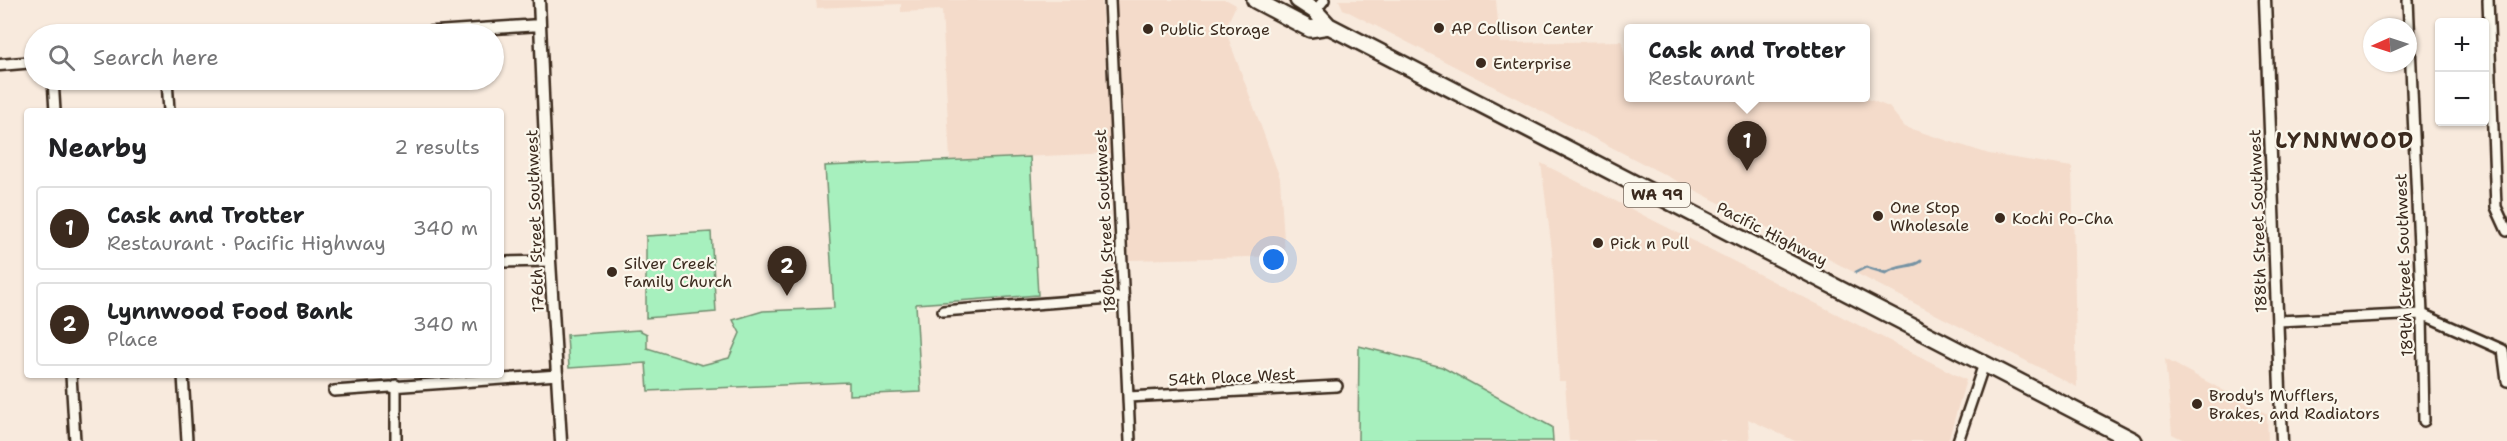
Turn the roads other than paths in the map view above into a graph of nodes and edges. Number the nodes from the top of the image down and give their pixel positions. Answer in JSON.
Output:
{"nodes":[{"id":1,"x":539,"y":0,"type":"edge"},
{"id":2,"x":1110,"y":0,"type":"edge"},
{"id":3,"x":1255,"y":0,"type":"edge"},
{"id":4,"x":1298,"y":0,"type":"edge"},
{"id":5,"x":2265,"y":0,"type":"edge"},
{"id":6,"x":2408,"y":0,"type":"edge"},
{"id":7,"x":2488,"y":0,"type":"edge"},
{"id":8,"x":1320,"y":5,"type":"edge"},
{"id":9,"x":1279,"y":12,"type":"junction"},
{"id":10,"x":540,"y":25,"type":"junction"},
{"id":11,"x":1329,"y":26,"type":"junction"},
{"id":12,"x":504,"y":27,"type":"edge"},
{"id":13,"x":24,"y":63,"type":"edge"},
{"id":14,"x":0,"y":64,"type":"edge"},
{"id":15,"x":54,"y":90,"type":"edge"},
{"id":16,"x":168,"y":90,"type":"edge"},
{"id":17,"x":55,"y":108,"type":"edge"},
{"id":18,"x":169,"y":108,"type":"edge"},
{"id":19,"x":2507,"y":231,"type":"edge"},
{"id":20,"x":550,"y":261,"type":"junction"},
{"id":21,"x":504,"y":262,"type":"edge"},
{"id":22,"x":1124,"y":297,"type":"junction"},
{"id":23,"x":943,"y":311,"type":"dead end"},
{"id":24,"x":2422,"y":314,"type":"junction"},
{"id":25,"x":2277,"y":321,"type":"junction"},
{"id":26,"x":1984,"y":364,"type":"junction"},
{"id":27,"x":558,"y":375,"type":"junction"},
{"id":28,"x":71,"y":378,"type":"edge"},
{"id":29,"x":183,"y":378,"type":"edge"},
{"id":30,"x":2507,"y":381,"type":"edge"},
{"id":31,"x":396,"y":385,"type":"junction"},
{"id":32,"x":1337,"y":386,"type":"dead end"},
{"id":33,"x":334,"y":391,"type":"dead end"},
{"id":34,"x":1128,"y":397,"type":"junction"},
{"id":35,"x":2424,"y":420,"type":"dead end"},
{"id":36,"x":75,"y":441,"type":"edge"},
{"id":37,"x":187,"y":441,"type":"edge"},
{"id":38,"x":396,"y":441,"type":"edge"},
{"id":39,"x":561,"y":441,"type":"edge"},
{"id":40,"x":1130,"y":441,"type":"edge"},
{"id":41,"x":1958,"y":441,"type":"edge"},
{"id":42,"x":2134,"y":441,"type":"edge"},
{"id":43,"x":2282,"y":441,"type":"edge"}],
"edges":[{"from":1,"to":10,"type":"street","name":"176th Street Southwest"},
{"from":2,"to":22,"type":"street","name":"180th Street Southwest"},
{"from":3,"to":9,"type":"highway","name":"Pacific Highway","number":"WA 99"},
{"from":4,"to":8,"type":"highway","name":"Pacific Highway","number":"WA 99"},
{"from":5,"to":25,"type":"street","name":"188th Street Southwest"},
{"from":6,"to":24,"type":"street","name":"189th Street Southwest"},
{"from":7,"to":19,"type":"street"},
{"from":8,"to":9,"type":"highway"},
{"from":8,"to":11,"type":"highway","name":"Pacific Highway","number":"WA 99"},
{"from":9,"to":11,"type":"highway","name":"Pacific Highway","number":"WA 99"},
{"from":10,"to":12,"type":"street"},
{"from":10,"to":20,"type":"street","name":"176th Street Southwest"},
{"from":11,"to":26,"type":"highway","name":"Pacific Highway","number":"WA 99"},
{"from":13,"to":14,"type":"street"},
{"from":15,"to":17,"type":"street"},
{"from":16,"to":18,"type":"street"},
{"from":20,"to":21,"type":"street"},
{"from":20,"to":27,"type":"street","name":"176th Street Southwest"},
{"from":22,"to":23,"type":"street"},
{"from":22,"to":34,"type":"street","name":"180th Street Southwest"},
{"from":24,"to":25,"type":"street"},
{"from":24,"to":30,"type":"street"},
{"from":24,"to":35,"type":"street","name":"189th Street Southwest"},
{"from":25,"to":43,"type":"street","name":"188th Street Southwest"},
{"from":26,"to":41,"type":"street"},
{"from":26,"to":42,"type":"highway","name":"Pacific Highway","number":"WA 99"},
{"from":27,"to":31,"type":"street"},
{"from":27,"to":39,"type":"street","name":"176th Street Southwest"},
{"from":28,"to":36,"type":"street"},
{"from":29,"to":37,"type":"street"},
{"from":31,"to":33,"type":"street"},
{"from":31,"to":38,"type":"street"},
{"from":32,"to":34,"type":"street","name":"54th Place West"},
{"from":34,"to":40,"type":"street","name":"180th Street Southwest"}]}
